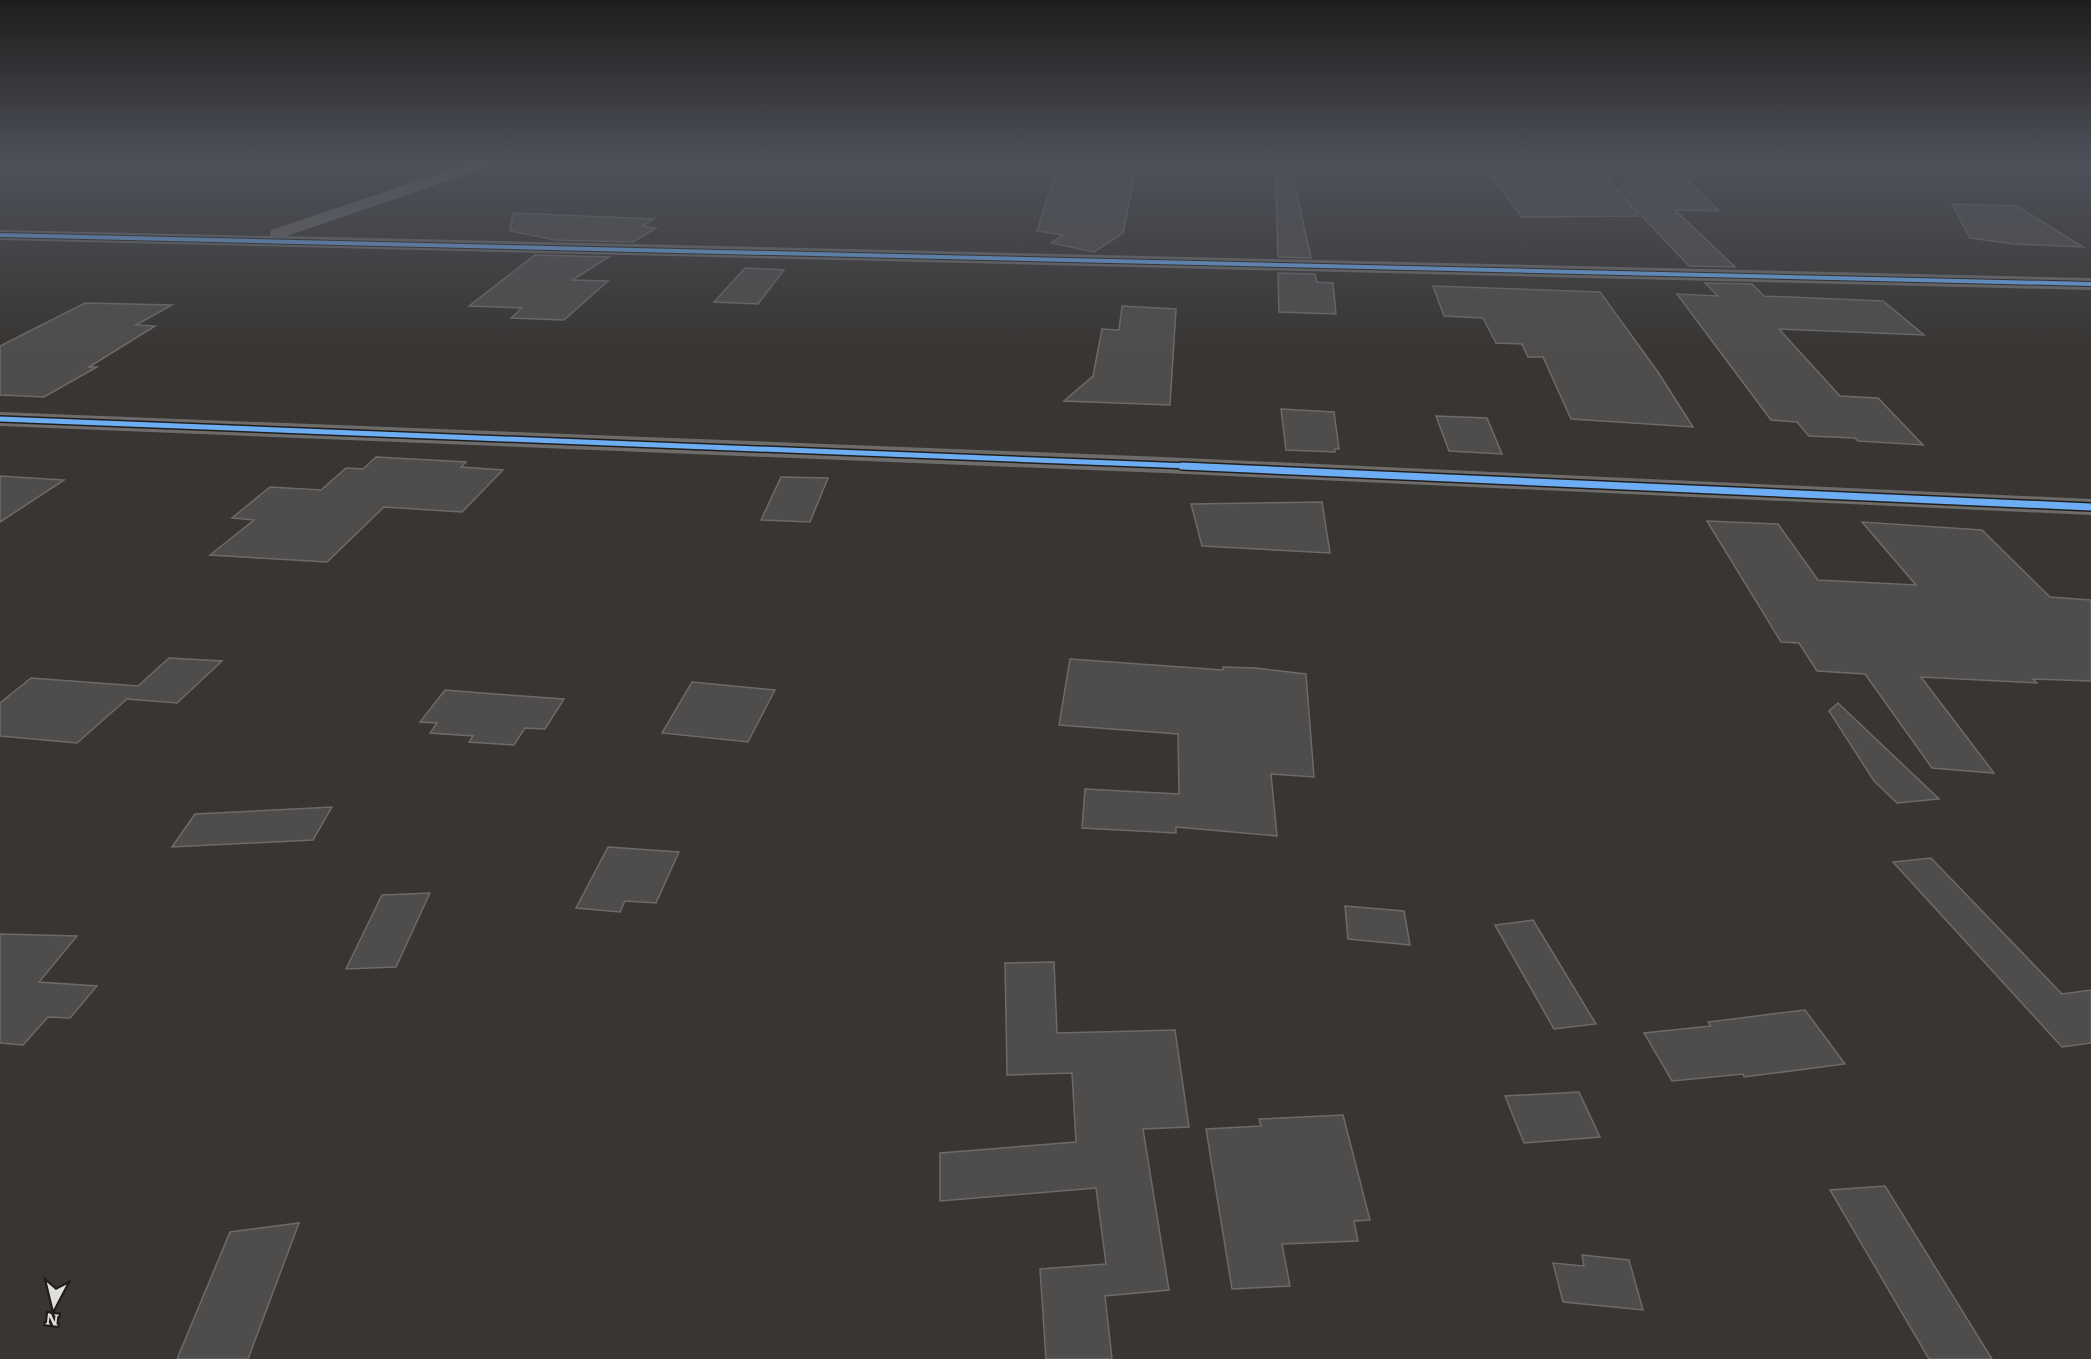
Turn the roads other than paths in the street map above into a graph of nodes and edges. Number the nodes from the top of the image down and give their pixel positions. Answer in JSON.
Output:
{"nodes":[{"id":1,"x":299,"y":226,"type":"edge"},
{"id":2,"x":0,"y":235,"type":"edge"},
{"id":3,"x":256,"y":241,"type":"junction"},
{"id":4,"x":2091,"y":284,"type":"edge"},
{"id":5,"x":0,"y":419,"type":"edge"},
{"id":6,"x":2091,"y":507,"type":"edge"}],
"edges":[{"from":1,"to":3,"type":"street"},
{"from":2,"to":3,"type":"street"},
{"from":3,"to":4,"type":"street"},
{"from":5,"to":6,"type":"street"}]}
